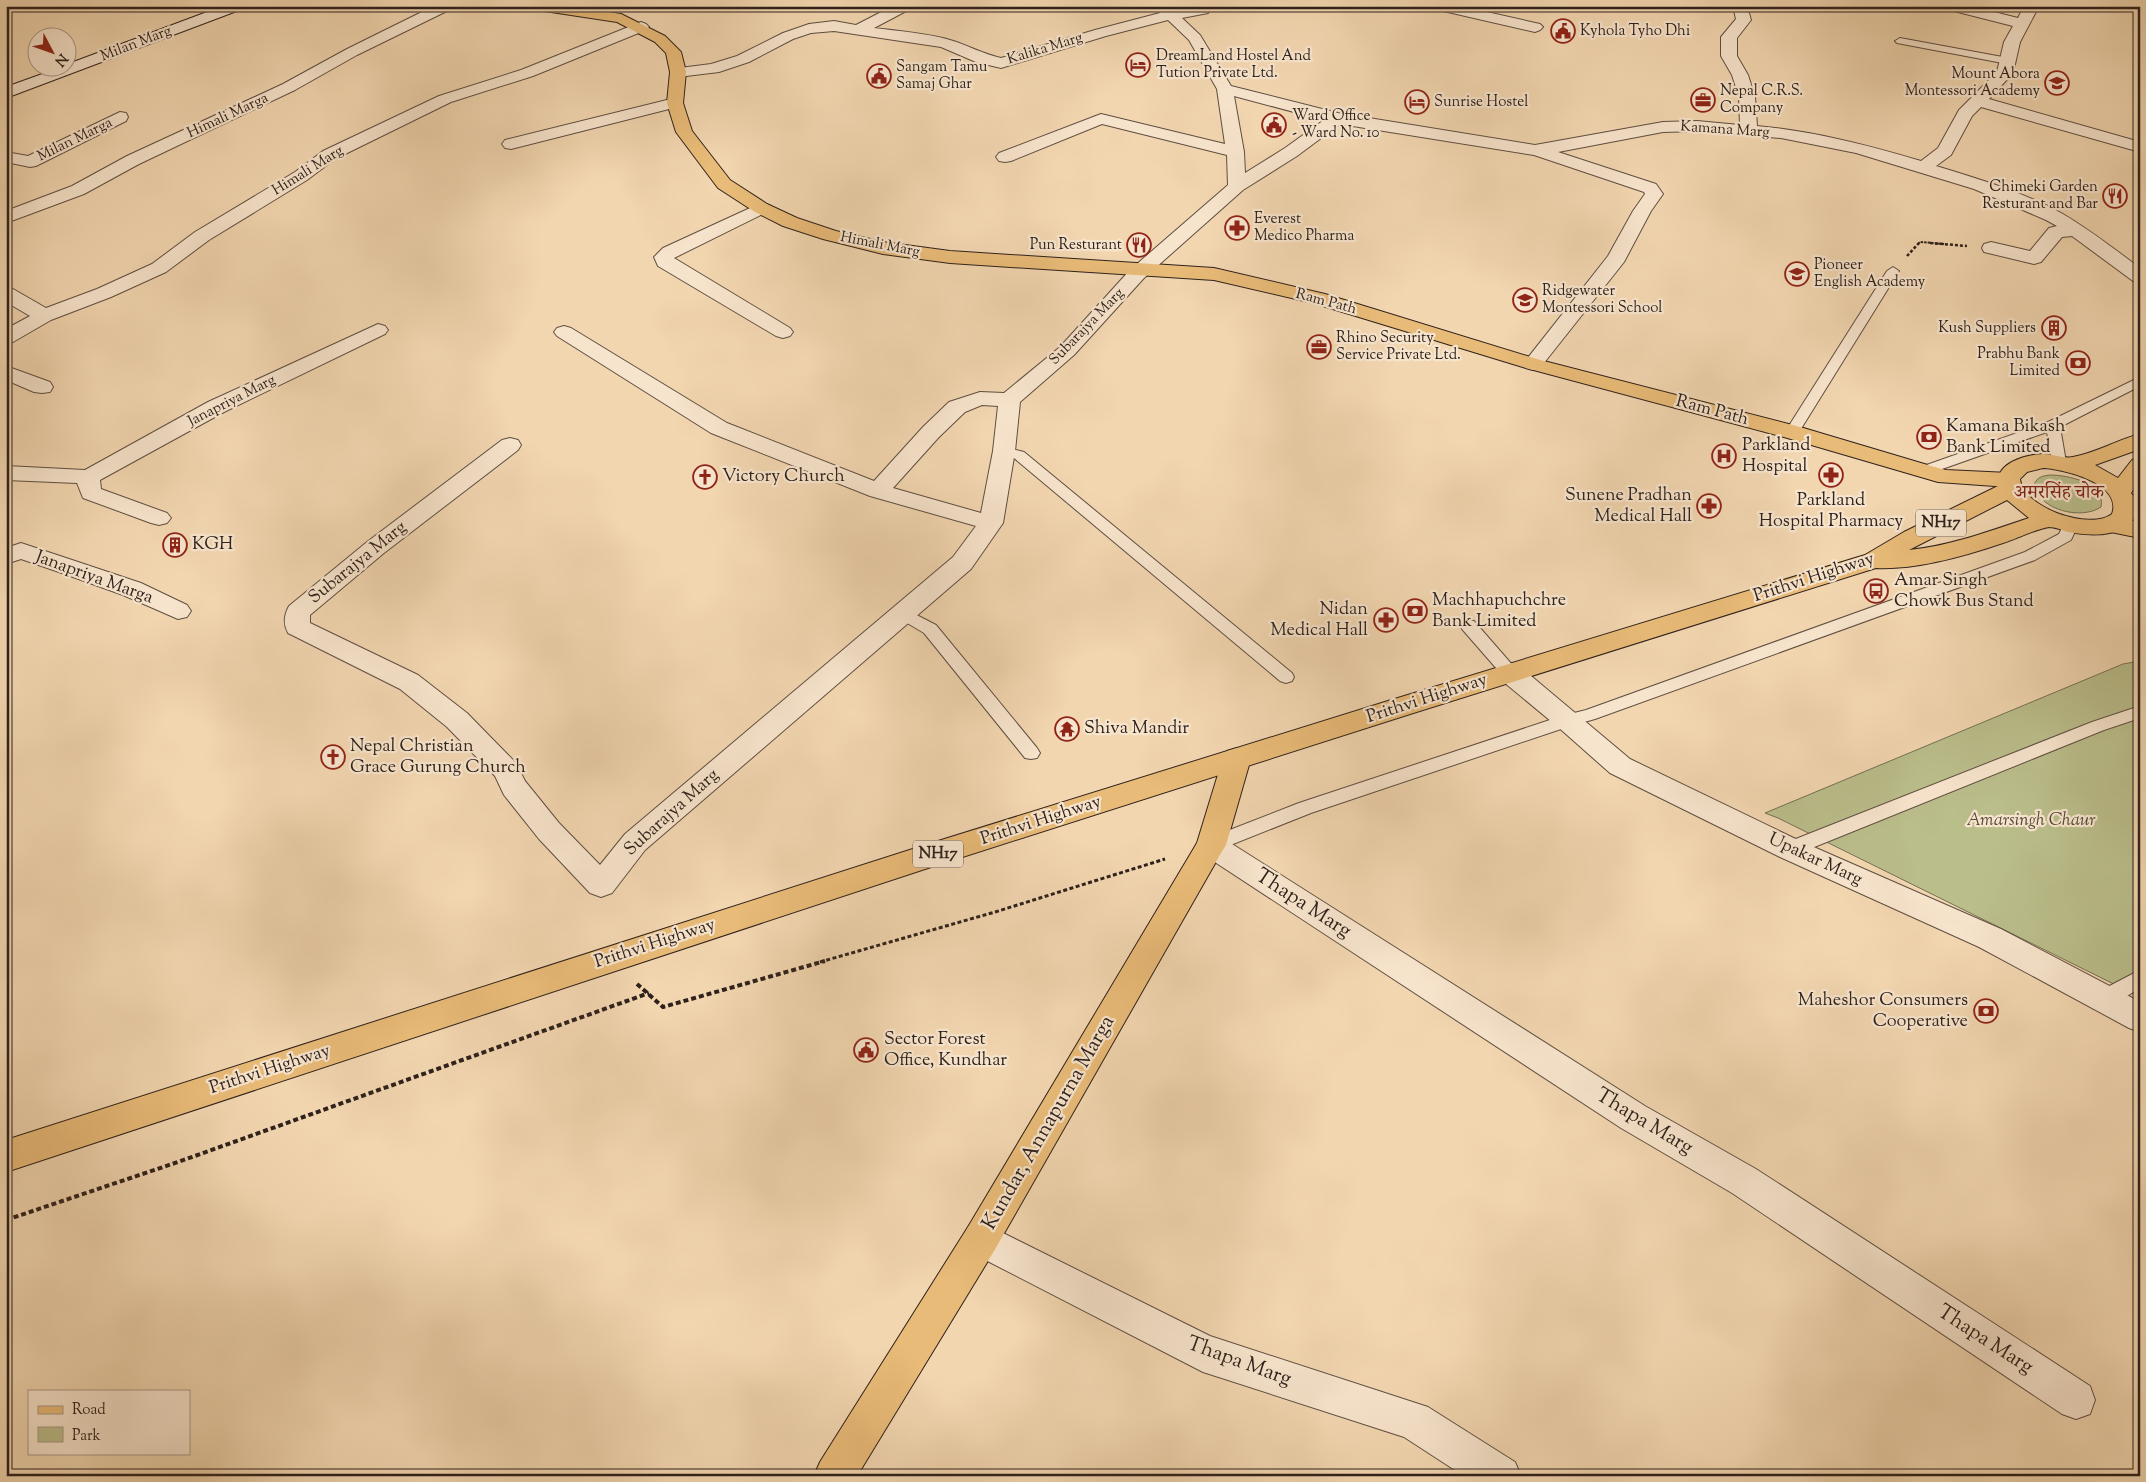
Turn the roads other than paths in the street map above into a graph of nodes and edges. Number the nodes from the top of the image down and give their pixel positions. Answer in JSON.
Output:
{"nodes":[{"id":1,"x":237,"y":6,"type":"edge"},
{"id":2,"x":446,"y":6,"type":"edge"},
{"id":3,"x":538,"y":6,"type":"edge"},
{"id":4,"x":905,"y":6,"type":"edge"},
{"id":5,"x":1439,"y":6,"type":"edge"},
{"id":6,"x":1740,"y":6,"type":"edge"},
{"id":7,"x":1951,"y":6,"type":"edge"},
{"id":8,"x":2032,"y":6,"type":"edge"},
{"id":9,"x":1203,"y":8,"type":"edge"},
{"id":10,"x":1165,"y":10,"type":"edge"},
{"id":11,"x":2023,"y":24,"type":"junction"},
{"id":12,"x":1535,"y":26,"type":"dead end"},
{"id":13,"x":640,"y":27,"type":"junction"},
{"id":14,"x":857,"y":30,"type":"junction"},
{"id":15,"x":1195,"y":38,"type":"junction"},
{"id":16,"x":1900,"y":41,"type":"dead end"},
{"id":17,"x":2008,"y":61,"type":"junction"},
{"id":18,"x":678,"y":72,"type":"junction"},
{"id":19,"x":1225,"y":89,"type":"junction"},
{"id":20,"x":6,"y":93,"type":"edge"},
{"id":21,"x":1979,"y":101,"type":"junction"},
{"id":22,"x":675,"y":103,"type":"junction"},
{"id":23,"x":120,"y":117,"type":"dead end"},
{"id":24,"x":1337,"y":118,"type":"junction"},
{"id":25,"x":1749,"y":130,"type":"junction"},
{"id":26,"x":511,"y":144,"type":"dead end"},
{"id":27,"x":2140,"y":147,"type":"edge"},
{"id":28,"x":1535,"y":150,"type":"junction"},
{"id":29,"x":1235,"y":152,"type":"junction"},
{"id":30,"x":6,"y":157,"type":"edge"},
{"id":31,"x":1005,"y":157,"type":"dead end"},
{"id":32,"x":30,"y":162,"type":"junction"},
{"id":33,"x":1924,"y":167,"type":"junction"},
{"id":34,"x":6,"y":174,"type":"edge"},
{"id":35,"x":1237,"y":186,"type":"junction"},
{"id":36,"x":761,"y":208,"type":"junction"},
{"id":37,"x":6,"y":218,"type":"edge"},
{"id":38,"x":2076,"y":230,"type":"junction"},
{"id":39,"x":1991,"y":248,"type":"road end"},
{"id":40,"x":1144,"y":268,"type":"junction"},
{"id":41,"x":1893,"y":271,"type":"road end"},
{"id":42,"x":2140,"y":277,"type":"edge"},
{"id":43,"x":6,"y":293,"type":"edge"},
{"id":44,"x":44,"y":316,"type":"junction"},
{"id":45,"x":378,"y":330,"type":"dead end"},
{"id":46,"x":564,"y":332,"type":"dead end"},
{"id":47,"x":783,"y":332,"type":"dead end"},
{"id":48,"x":6,"y":338,"type":"edge"},
{"id":49,"x":1533,"y":364,"type":"junction"},
{"id":50,"x":6,"y":372,"type":"edge"},
{"id":51,"x":2140,"y":381,"type":"edge"},
{"id":52,"x":42,"y":387,"type":"dead end"},
{"id":53,"x":1009,"y":400,"type":"junction"},
{"id":54,"x":2053,"y":425,"type":"junction"},
{"id":55,"x":1792,"y":432,"type":"junction"},
{"id":56,"x":2140,"y":441,"type":"edge"},
{"id":57,"x":510,"y":446,"type":"dead end"},
{"id":58,"x":1004,"y":451,"type":"junction"},
{"id":59,"x":2066,"y":464,"type":"junction"},
{"id":60,"x":2140,"y":465,"type":"edge"},
{"id":61,"x":1923,"y":471,"type":"junction"},
{"id":62,"x":6,"y":473,"type":"edge"},
{"id":63,"x":89,"y":477,"type":"junction"},
{"id":64,"x":2010,"y":484,"type":"junction"},
{"id":65,"x":878,"y":491,"type":"junction"},
{"id":66,"x":2130,"y":499,"type":"edge"},
{"id":67,"x":159,"y":518,"type":"dead end"},
{"id":68,"x":2060,"y":522,"type":"junction"},
{"id":69,"x":992,"y":523,"type":"junction"},
{"id":70,"x":2109,"y":525,"type":"junction"},
{"id":71,"x":2140,"y":530,"type":"edge"},
{"id":72,"x":8,"y":555,"type":"edge"},
{"id":73,"x":1874,"y":562,"type":"junction"},
{"id":74,"x":178,"y":612,"type":"dead end"},
{"id":75,"x":903,"y":613,"type":"junction"},
{"id":76,"x":1468,"y":625,"type":"dead end"},
{"id":77,"x":1509,"y":672,"type":"junction"},
{"id":78,"x":1286,"y":677,"type":"dead end"},
{"id":79,"x":2140,"y":712,"type":"edge"},
{"id":80,"x":1568,"y":720,"type":"junction"},
{"id":81,"x":1031,"y":752,"type":"dead end"},
{"id":82,"x":1238,"y":758,"type":"junction"},
{"id":83,"x":1211,"y":845,"type":"junction"},
{"id":84,"x":1790,"y":849,"type":"junction"},
{"id":85,"x":2140,"y":978,"type":"edge"},
{"id":86,"x":2105,"y":998,"type":"junction"},
{"id":87,"x":2140,"y":1018,"type":"edge"},
{"id":88,"x":6,"y":1156,"type":"edge"},
{"id":89,"x":981,"y":1239,"type":"junction"},
{"id":90,"x":2076,"y":1400,"type":"dead end"},
{"id":91,"x":834,"y":1476,"type":"edge"},
{"id":92,"x":1501,"y":1476,"type":"edge"}],
"edges":[{"from":1,"to":20,"type":"street","name":"Milan Marg"},
{"from":2,"to":37,"type":"street","name":"Himali Marga"},
{"from":3,"to":13,"type":"main road"},
{"from":4,"to":14,"type":"street"},
{"from":5,"to":12,"type":"street"},
{"from":6,"to":25,"type":"street"},
{"from":7,"to":11,"type":"street"},
{"from":8,"to":11,"type":"street"},
{"from":9,"to":10,"type":"street","name":"Kalika Marg"},
{"from":9,"to":15,"type":"street"},
{"from":10,"to":14,"type":"street","name":"Kalika Marg"},
{"from":10,"to":15,"type":"street"},
{"from":11,"to":17,"type":"street"},
{"from":13,"to":18,"type":"main road"},
{"from":13,"to":44,"type":"street","name":"Himali Marg"},
{"from":14,"to":18,"type":"street","name":"Kalika Marg"},
{"from":15,"to":19,"type":"street"},
{"from":16,"to":17,"type":"lane"},
{"from":17,"to":21,"type":"street"},
{"from":18,"to":22,"type":"main road"},
{"from":19,"to":24,"type":"street","name":"Kamana Marg"},
{"from":19,"to":29,"type":"street"},
{"from":21,"to":27,"type":"street"},
{"from":21,"to":33,"type":"street"},
{"from":22,"to":26,"type":"street"},
{"from":22,"to":36,"type":"main road","name":"Himali Marg"},
{"from":23,"to":32,"type":"street","name":"Milan Marga"},
{"from":24,"to":28,"type":"street","name":"Kamana Marg"},
{"from":24,"to":35,"type":"street","name":"Subarajya Marg"},
{"from":25,"to":28,"type":"street","name":"Kamana Marg"},
{"from":25,"to":33,"type":"street","name":"Kamana Marg"},
{"from":28,"to":49,"type":"street"},
{"from":29,"to":31,"type":"street"},
{"from":29,"to":35,"type":"street"},
{"from":30,"to":32,"type":"street","name":"Milan Marga"},
{"from":32,"to":34,"type":"street","name":"Milan Marga"},
{"from":33,"to":38,"type":"street","name":"Kamana Marg"},
{"from":35,"to":40,"type":"street","name":"Subarajya Marg"},
{"from":36,"to":40,"type":"main road","name":"Himali Marg"},
{"from":36,"to":47,"type":"street"},
{"from":38,"to":39,"type":"street"},
{"from":38,"to":42,"type":"street","name":"Kamana Marg"},
{"from":40,"to":49,"type":"main road","name":"Ram Path"},
{"from":40,"to":53,"type":"street","name":"Subarajya Marg"},
{"from":41,"to":55,"type":"lane"},
{"from":43,"to":44,"type":"street"},
{"from":44,"to":48,"type":"street"},
{"from":45,"to":63,"type":"street","name":"Janapriya Marg"},
{"from":46,"to":65,"type":"street"},
{"from":49,"to":55,"type":"main road","name":"Ram Path"},
{"from":50,"to":52,"type":"street"},
{"from":51,"to":54,"type":"lane"},
{"from":53,"to":58,"type":"street","name":"Subarajya Marg"},
{"from":53,"to":65,"type":"street"},
{"from":54,"to":59,"type":"lane"},
{"from":54,"to":61,"type":"lane"},
{"from":55,"to":61,"type":"main road","name":"Ram Path"},
{"from":56,"to":59,"type":"main road"},
{"from":57,"to":75,"type":"street","name":"Subarajya Marg"},
{"from":58,"to":69,"type":"street","name":"Subarajya Marg"},
{"from":58,"to":78,"type":"lane"},
{"from":59,"to":64,"type":"main road","name":"Prithvi Highway","number":"NH17"},
{"from":59,"to":66,"type":"main road","name":"Prithvi Highway","number":"NH17"},
{"from":60,"to":66,"type":"main road"},
{"from":61,"to":64,"type":"main road","name":"Ram Path"},
{"from":62,"to":63,"type":"street"},
{"from":63,"to":67,"type":"street"},
{"from":64,"to":68,"type":"main road"},
{"from":64,"to":73,"type":"main road","name":"Prithvi Highway","number":"NH17"},
{"from":65,"to":69,"type":"street"},
{"from":66,"to":70,"type":"main road"},
{"from":68,"to":70,"type":"main road"},
{"from":68,"to":73,"type":"main road"},
{"from":68,"to":80,"type":"lane"},
{"from":69,"to":75,"type":"street","name":"Subarajya Marg"},
{"from":70,"to":71,"type":"main road"},
{"from":72,"to":74,"type":"street","name":"Janapriya Marga"},
{"from":73,"to":77,"type":"main road","name":"Prithvi Highway","number":"NH17"},
{"from":75,"to":81,"type":"lane"},
{"from":76,"to":77,"type":"lane"},
{"from":77,"to":80,"type":"street","name":"Upakar Marg"},
{"from":77,"to":82,"type":"main road","name":"Prithvi Highway","number":"NH17"},
{"from":79,"to":84,"type":"lane"},
{"from":80,"to":83,"type":"lane"},
{"from":80,"to":84,"type":"street","name":"Upakar Marg"},
{"from":82,"to":83,"type":"main road","name":"Kundar, Annapurna Marga"},
{"from":82,"to":88,"type":"main road","name":"Prithvi Highway","number":"NH17"},
{"from":83,"to":89,"type":"main road","name":"Kundar, Annapurna Marga"},
{"from":83,"to":90,"type":"street","name":"Thapa Marg"},
{"from":84,"to":86,"type":"street","name":"Upakar Marg"},
{"from":85,"to":86,"type":"lane"},
{"from":86,"to":87,"type":"street","name":"Upakar Marg"},
{"from":89,"to":91,"type":"main road","name":"Kundar, Annapurna Marga"},
{"from":89,"to":92,"type":"street","name":"Thapa Marg"}]}
